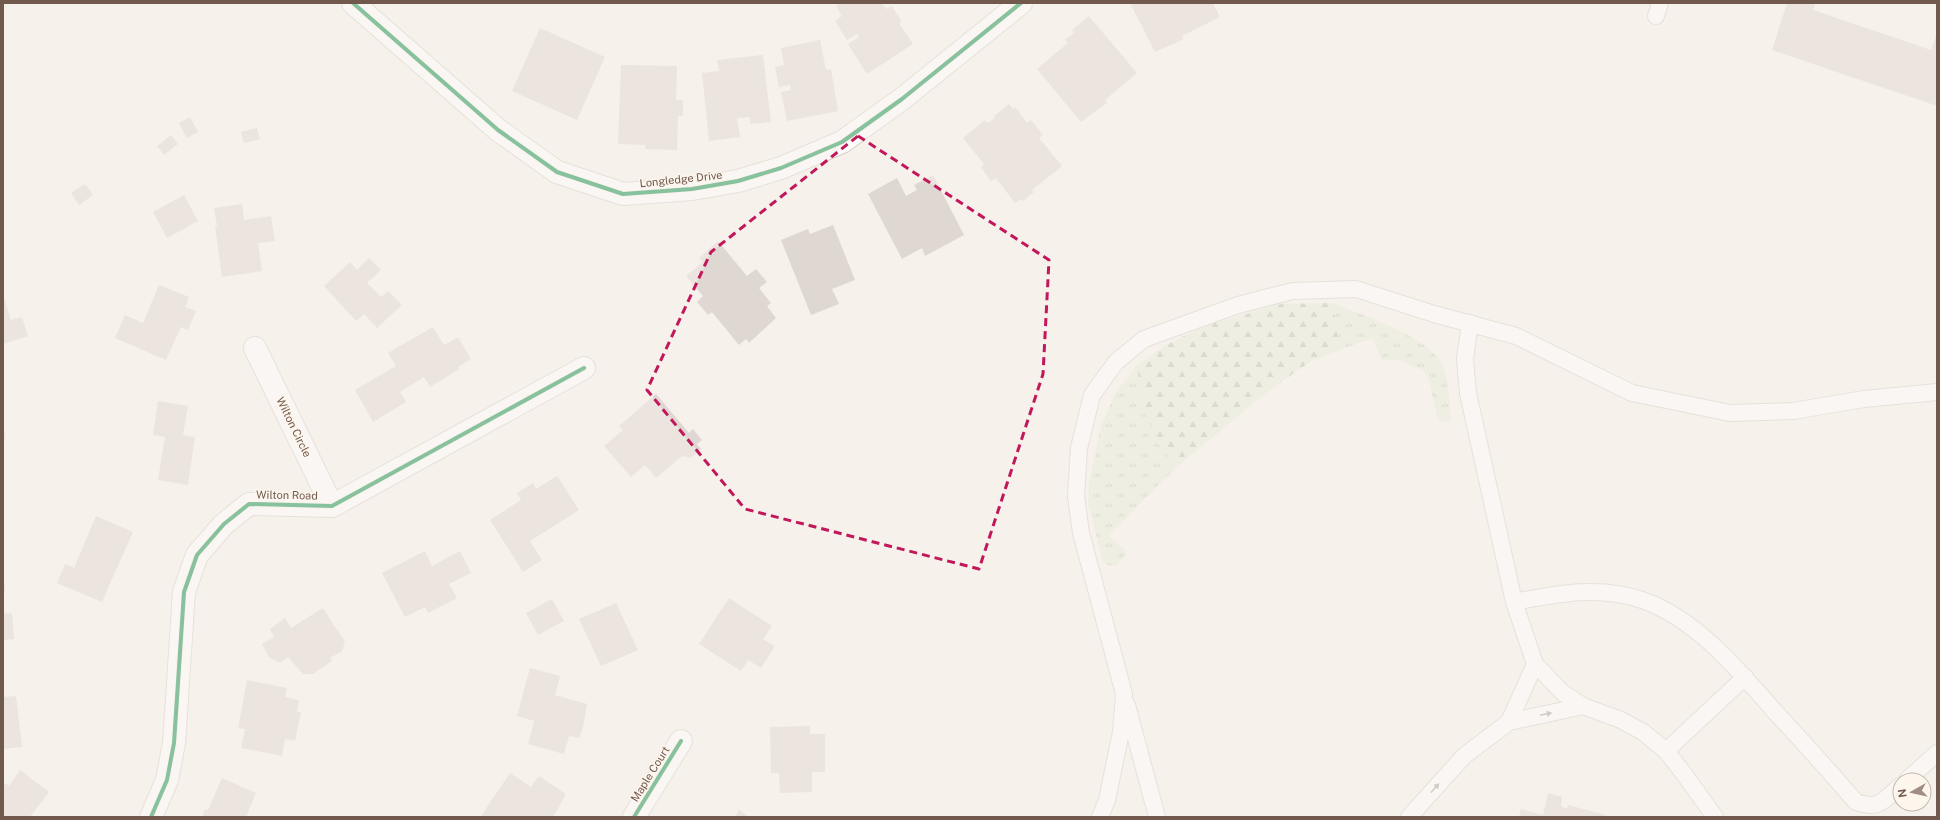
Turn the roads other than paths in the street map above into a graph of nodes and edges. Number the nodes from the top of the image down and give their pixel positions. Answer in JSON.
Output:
{"nodes":[{"id":1,"x":353,"y":3,"type":"edge"},
{"id":2,"x":1021,"y":3,"type":"edge"},
{"id":3,"x":1470,"y":323,"type":"junction"},
{"id":4,"x":255,"y":348,"type":"dead end"},
{"id":5,"x":584,"y":368,"type":"dead end"},
{"id":6,"x":1937,"y":392,"type":"edge"},
{"id":7,"x":332,"y":506,"type":"junction"},
{"id":8,"x":1514,"y":602,"type":"junction"},
{"id":9,"x":1535,"y":664,"type":"junction"},
{"id":10,"x":1745,"y":677,"type":"junction"},
{"id":11,"x":1124,"y":694,"type":"junction"},
{"id":12,"x":1583,"y":706,"type":"junction"},
{"id":13,"x":1509,"y":722,"type":"junction"},
{"id":14,"x":681,"y":741,"type":"dead end"},
{"id":15,"x":1666,"y":751,"type":"junction"},
{"id":16,"x":1937,"y":753,"type":"edge"},
{"id":17,"x":1916,"y":772,"type":"edge"},
{"id":18,"x":1892,"y":794,"type":"edge"},
{"id":19,"x":151,"y":817,"type":"edge"},
{"id":20,"x":634,"y":817,"type":"edge"},
{"id":21,"x":1100,"y":817,"type":"edge"},
{"id":22,"x":1157,"y":817,"type":"edge"},
{"id":23,"x":1409,"y":817,"type":"edge"},
{"id":24,"x":1715,"y":817,"type":"edge"}],
"edges":[{"from":1,"to":2,"type":"street","name":"Longledge Drive"},
{"from":3,"to":6,"type":"lane"},
{"from":3,"to":8,"type":"lane"},
{"from":3,"to":11,"type":"lane"},
{"from":4,"to":7,"type":"street","name":"Wilton Circle"},
{"from":5,"to":7,"type":"street","name":"Wilton Road"},
{"from":7,"to":19,"type":"street","name":"Wilton Road"},
{"from":8,"to":9,"type":"lane"},
{"from":8,"to":10,"type":"lane"},
{"from":9,"to":12,"type":"lane"},
{"from":9,"to":13,"type":"lane"},
{"from":10,"to":15,"type":"lane"},
{"from":10,"to":18,"type":"lane"},
{"from":11,"to":21,"type":"lane"},
{"from":11,"to":22,"type":"lane"},
{"from":13,"to":12,"type":"lane","one_way":true},
{"from":12,"to":15,"type":"lane"},
{"from":23,"to":13,"type":"lane","one_way":true},
{"from":14,"to":20,"type":"street","name":"Maple Court"},
{"from":15,"to":24,"type":"lane"},
{"from":16,"to":17,"type":"lane"}]}
